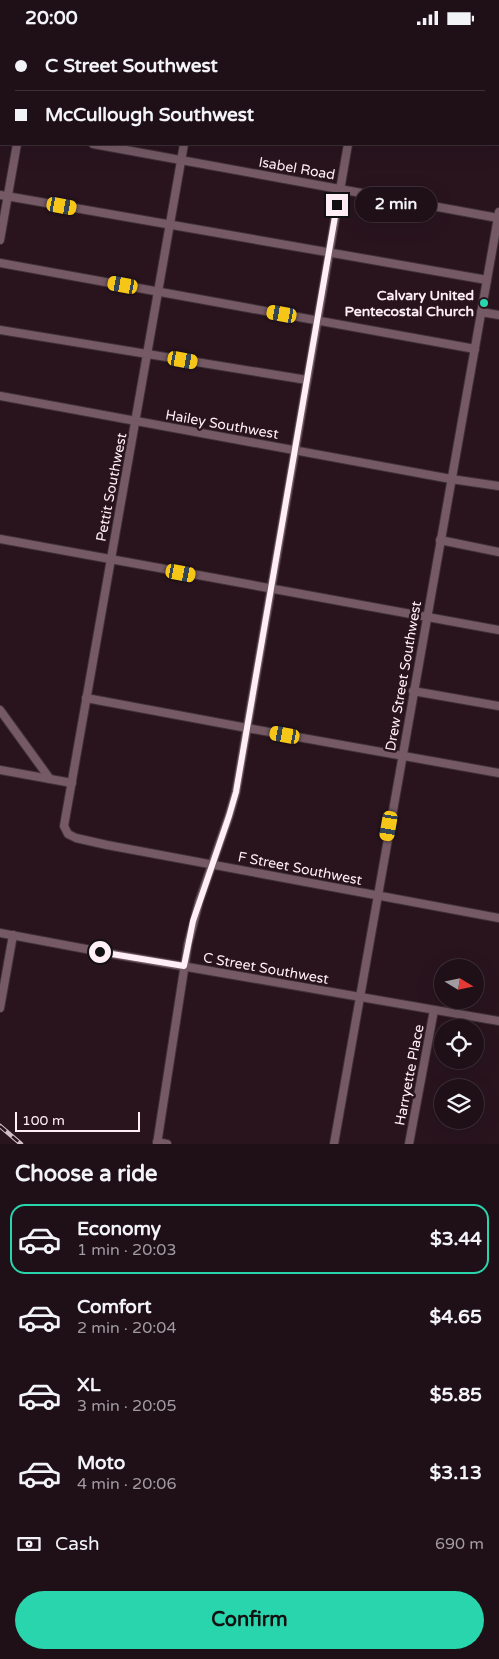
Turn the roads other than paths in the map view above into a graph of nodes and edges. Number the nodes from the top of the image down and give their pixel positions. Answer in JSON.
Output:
{"nodes":[{"id":1,"x":17,"y":145,"type":"edge"},
{"id":2,"x":98,"y":145,"type":"edge"},
{"id":3,"x":184,"y":145,"type":"edge"},
{"id":4,"x":348,"y":145,"type":"edge"},
{"id":5,"x":181,"y":160,"type":"junction"},
{"id":6,"x":340,"y":189,"type":"junction"},
{"id":7,"x":4,"y":196,"type":"edge"},
{"id":8,"x":498,"y":215,"type":"edge"},
{"id":9,"x":170,"y":225,"type":"junction"},
{"id":10,"x":0,"y":240,"type":"edge"},
{"id":11,"x":329,"y":253,"type":"junction"},
{"id":12,"x":0,"y":263,"type":"edge"},
{"id":13,"x":487,"y":280,"type":"junction"},
{"id":14,"x":158,"y":292,"type":"junction"},
{"id":15,"x":481,"y":312,"type":"junction"},
{"id":16,"x":499,"y":315,"type":"edge"},
{"id":17,"x":317,"y":321,"type":"junction"},
{"id":18,"x":0,"y":330,"type":"edge"},
{"id":19,"x":474,"y":349,"type":"junction"},
{"id":20,"x":147,"y":354,"type":"junction"},
{"id":21,"x":306,"y":380,"type":"junction"},
{"id":22,"x":0,"y":396,"type":"edge"},
{"id":23,"x":136,"y":421,"type":"junction"},
{"id":24,"x":295,"y":450,"type":"junction"},
{"id":25,"x":451,"y":479,"type":"junction"},
{"id":26,"x":499,"y":486,"type":"edge"},
{"id":27,"x":0,"y":539,"type":"edge"},
{"id":28,"x":440,"y":541,"type":"junction"},
{"id":29,"x":499,"y":552,"type":"edge"},
{"id":30,"x":110,"y":559,"type":"junction"},
{"id":31,"x":271,"y":590,"type":"junction"},
{"id":32,"x":426,"y":617,"type":"junction"},
{"id":33,"x":499,"y":630,"type":"edge"},
{"id":34,"x":413,"y":691,"type":"junction"},
{"id":35,"x":86,"y":698,"type":"junction"},
{"id":36,"x":499,"y":706,"type":"edge"},
{"id":37,"x":0,"y":710,"type":"edge"},
{"id":38,"x":247,"y":729,"type":"junction"},
{"id":39,"x":402,"y":756,"type":"junction"},
{"id":40,"x":0,"y":770,"type":"edge"},
{"id":41,"x":499,"y":773,"type":"edge"},
{"id":42,"x":50,"y":779,"type":"junction"},
{"id":43,"x":72,"y":783,"type":"junction"},
{"id":44,"x":68,"y":834,"type":"joint"},
{"id":45,"x":212,"y":865,"type":"junction"},
{"id":46,"x":377,"y":895,"type":"junction"},
{"id":47,"x":499,"y":919,"type":"edge"},
{"id":48,"x":0,"y":933,"type":"edge"},
{"id":49,"x":13,"y":935,"type":"junction"},
{"id":50,"x":184,"y":966,"type":"junction"},
{"id":51,"x":359,"y":997,"type":"junction"},
{"id":52,"x":0,"y":1008,"type":"edge"},
{"id":53,"x":434,"y":1010,"type":"junction"},
{"id":54,"x":499,"y":1021,"type":"edge"},
{"id":55,"x":157,"y":1143,"type":"edge"},
{"id":56,"x":167,"y":1144,"type":"edge"},
{"id":57,"x":334,"y":1144,"type":"edge"},
{"id":58,"x":409,"y":1144,"type":"edge"}],
"edges":[{"from":1,"to":7,"type":"street"},
{"from":2,"to":5,"type":"street","name":"Isabel Road"},
{"from":3,"to":5,"type":"street","name":"Pettit Southwest"},
{"from":4,"to":6,"type":"street"},
{"from":5,"to":6,"type":"street","name":"Isabel Road"},
{"from":5,"to":9,"type":"street","name":"Pettit Southwest"},
{"from":6,"to":8,"type":"street","name":"Isabel Road"},
{"from":6,"to":11,"type":"street"},
{"from":7,"to":9,"type":"street"},
{"from":7,"to":10,"type":"street"},
{"from":8,"to":13,"type":"street","name":"Drew Street Southwest"},
{"from":9,"to":11,"type":"street"},
{"from":9,"to":14,"type":"street","name":"Pettit Southwest"},
{"from":11,"to":13,"type":"street"},
{"from":11,"to":17,"type":"street"},
{"from":12,"to":14,"type":"street"},
{"from":13,"to":15,"type":"street","name":"Drew Street Southwest"},
{"from":14,"to":17,"type":"street"},
{"from":14,"to":20,"type":"street","name":"Pettit Southwest"},
{"from":15,"to":16,"type":"street"},
{"from":15,"to":19,"type":"street","name":"Drew Street Southwest"},
{"from":17,"to":19,"type":"street"},
{"from":17,"to":21,"type":"street"},
{"from":18,"to":20,"type":"street"},
{"from":19,"to":25,"type":"street","name":"Drew Street Southwest"},
{"from":20,"to":21,"type":"street"},
{"from":20,"to":23,"type":"street","name":"Pettit Southwest"},
{"from":21,"to":24,"type":"street"},
{"from":22,"to":23,"type":"street","name":"Hailey Southwest"},
{"from":23,"to":24,"type":"street","name":"Hailey Southwest"},
{"from":23,"to":30,"type":"street","name":"Pettit Southwest"},
{"from":24,"to":25,"type":"street","name":"Hailey Southwest"},
{"from":24,"to":31,"type":"street"},
{"from":25,"to":26,"type":"street","name":"Hailey Southwest"},
{"from":25,"to":28,"type":"street","name":"Drew Street Southwest"},
{"from":27,"to":30,"type":"street"},
{"from":28,"to":29,"type":"street"},
{"from":28,"to":32,"type":"street","name":"Drew Street Southwest"},
{"from":30,"to":31,"type":"street"},
{"from":30,"to":35,"type":"street","name":"Pettit Southwest"},
{"from":31,"to":32,"type":"street"},
{"from":31,"to":38,"type":"street"},
{"from":32,"to":33,"type":"street"},
{"from":32,"to":34,"type":"street","name":"Drew Street Southwest"},
{"from":34,"to":36,"type":"street"},
{"from":34,"to":39,"type":"street","name":"Drew Street Southwest"},
{"from":35,"to":38,"type":"street"},
{"from":35,"to":43,"type":"street","name":"Pettit Southwest"},
{"from":37,"to":42,"type":"street"},
{"from":38,"to":39,"type":"street"},
{"from":38,"to":45,"type":"street"},
{"from":39,"to":41,"type":"street"},
{"from":39,"to":46,"type":"street","name":"Drew Street Southwest"},
{"from":40,"to":42,"type":"street"},
{"from":42,"to":43,"type":"street"},
{"from":43,"to":44,"type":"street","name":"Pettit Southwest"},
{"from":44,"to":45,"type":"street","name":"F Street Southwest"},
{"from":45,"to":46,"type":"street","name":"F Street Southwest"},
{"from":45,"to":50,"type":"street"},
{"from":46,"to":47,"type":"street","name":"F Street Southwest"},
{"from":46,"to":51,"type":"street","name":"Drew Street Southwest"},
{"from":48,"to":49,"type":"street","name":"C Street Southwest"},
{"from":49,"to":50,"type":"street","name":"C Street Southwest"},
{"from":49,"to":52,"type":"street"},
{"from":50,"to":51,"type":"street","name":"C Street Southwest"},
{"from":50,"to":55,"type":"street"},
{"from":51,"to":53,"type":"street","name":"C Street Southwest"},
{"from":51,"to":57,"type":"street","name":"Drew Street Southwest"},
{"from":53,"to":54,"type":"street","name":"C Street Southwest"},
{"from":53,"to":58,"type":"street","name":"Harryette Place"},
{"from":55,"to":56,"type":"street"}]}
